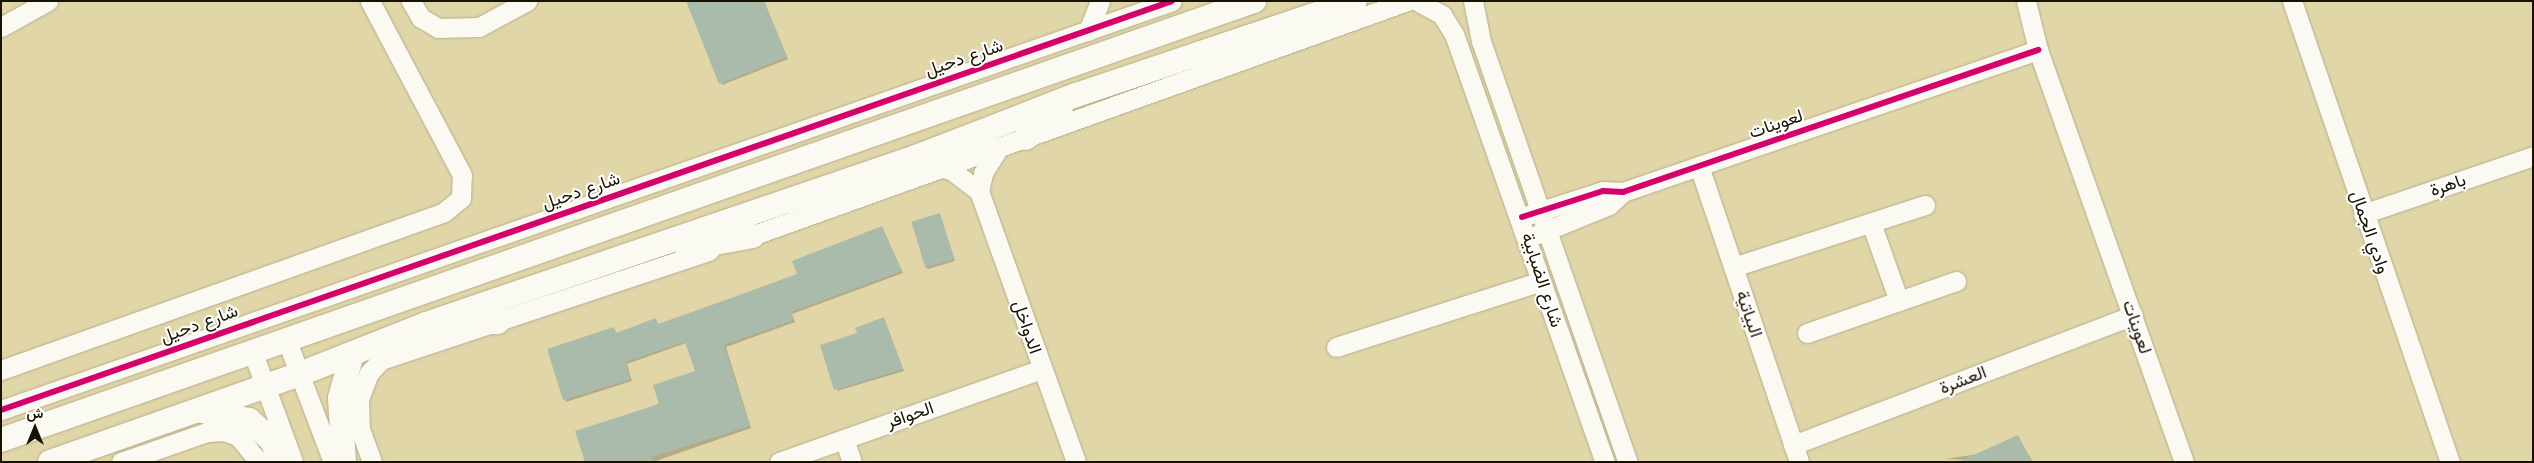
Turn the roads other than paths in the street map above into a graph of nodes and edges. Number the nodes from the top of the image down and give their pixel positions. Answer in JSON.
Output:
{"nodes":[{"id":1,"x":48,"y":1,"type":"edge"},
{"id":2,"x":370,"y":1,"type":"edge"},
{"id":3,"x":411,"y":1,"type":"edge"},
{"id":4,"x":527,"y":1,"type":"edge"},
{"id":5,"x":1100,"y":1,"type":"edge"},
{"id":6,"x":1254,"y":1,"type":"edge"},
{"id":7,"x":1355,"y":1,"type":"edge"},
{"id":8,"x":1407,"y":1,"type":"edge"},
{"id":9,"x":1417,"y":1,"type":"edge"},
{"id":10,"x":1473,"y":1,"type":"edge"},
{"id":11,"x":2026,"y":1,"type":"edge"},
{"id":12,"x":2292,"y":1,"type":"edge"},
{"id":13,"x":1159,"y":3,"type":"edge"},
{"id":14,"x":1,"y":27,"type":"edge"},
{"id":15,"x":1088,"y":31,"type":"junction"},
{"id":16,"x":2038,"y":50,"type":"junction"},
{"id":17,"x":1076,"y":95,"type":"junction"},
{"id":18,"x":1026,"y":138,"type":"junction"},
{"id":19,"x":998,"y":149,"type":"junction"},
{"id":20,"x":2533,"y":156,"type":"edge"},
{"id":21,"x":916,"y":157,"type":"junction"},
{"id":22,"x":1699,"y":166,"type":"junction"},
{"id":23,"x":947,"y":167,"type":"junction"},
{"id":24,"x":979,"y":191,"type":"junction"},
{"id":25,"x":1623,"y":192,"type":"junction"},
{"id":26,"x":1925,"y":205,"type":"dead end"},
{"id":27,"x":1542,"y":211,"type":"junction"},
{"id":28,"x":2363,"y":214,"type":"junction"},
{"id":29,"x":1522,"y":217,"type":"junction"},
{"id":30,"x":1871,"y":223,"type":"junction"},
{"id":31,"x":1548,"y":230,"type":"junction"},
{"id":32,"x":753,"y":236,"type":"junction"},
{"id":33,"x":1528,"y":238,"type":"junction"},
{"id":34,"x":606,"y":263,"type":"junction"},
{"id":35,"x":1735,"y":272,"type":"junction"},
{"id":36,"x":1541,"y":281,"type":"junction"},
{"id":37,"x":1956,"y":281,"type":"dead end"},
{"id":38,"x":1899,"y":301,"type":"junction"},
{"id":39,"x":2133,"y":316,"type":"junction"},
{"id":40,"x":498,"y":322,"type":"junction"},
{"id":41,"x":426,"y":324,"type":"junction"},
{"id":42,"x":1807,"y":333,"type":"dead end"},
{"id":43,"x":287,"y":341,"type":"junction"},
{"id":44,"x":1336,"y":347,"type":"dead end"},
{"id":45,"x":253,"y":353,"type":"junction"},
{"id":46,"x":352,"y":354,"type":"junction"},
{"id":47,"x":1041,"y":369,"type":"junction"},
{"id":48,"x":1,"y":370,"type":"edge"},
{"id":49,"x":300,"y":374,"type":"junction"},
{"id":50,"x":266,"y":386,"type":"junction"},
{"id":51,"x":1,"y":410,"type":"edge"},
{"id":52,"x":188,"y":411,"type":"junction"},
{"id":53,"x":844,"y":439,"type":"junction"},
{"id":54,"x":1,"y":440,"type":"edge"},
{"id":55,"x":1796,"y":453,"type":"edge"},
{"id":56,"x":50,"y":462,"type":"edge"},
{"id":57,"x":121,"y":462,"type":"edge"},
{"id":58,"x":259,"y":462,"type":"edge"},
{"id":59,"x":281,"y":462,"type":"edge"},
{"id":60,"x":293,"y":462,"type":"edge"},
{"id":61,"x":333,"y":462,"type":"edge"},
{"id":62,"x":344,"y":462,"type":"edge"},
{"id":63,"x":372,"y":462,"type":"edge"},
{"id":64,"x":779,"y":462,"type":"edge"},
{"id":65,"x":852,"y":462,"type":"edge"},
{"id":66,"x":1076,"y":462,"type":"edge"},
{"id":67,"x":1605,"y":462,"type":"edge"},
{"id":68,"x":1628,"y":462,"type":"edge"},
{"id":69,"x":2184,"y":462,"type":"edge"},
{"id":70,"x":2450,"y":462,"type":"edge"}],
"edges":[{"from":1,"to":14,"type":"street"},
{"from":2,"to":48,"type":"street"},
{"from":3,"to":4,"type":"street"},
{"from":5,"to":15,"type":"street"},
{"from":6,"to":43,"type":"main road"},
{"from":7,"to":17,"type":"main road"},
{"from":8,"to":18,"type":"street"},
{"from":9,"to":29,"type":"street","name":"شارع الضبابية"},
{"from":10,"to":27,"type":"street","name":"شارع الضبابية"},
{"from":11,"to":16,"type":"street","name":"لعوينات"},
{"from":12,"to":28,"type":"street","name":"وادي الجمال"},
{"from":13,"to":15,"type":"street","name":"شارع دحيل"},
{"from":15,"to":51,"type":"street","name":"شارع دحيل"},
{"from":16,"to":22,"type":"street","name":"لعوينات"},
{"from":16,"to":39,"type":"street","name":"لعوينات"},
{"from":17,"to":18,"type":"main road"},
{"from":17,"to":21,"type":"main road"},
{"from":18,"to":19,"type":"street"},
{"from":19,"to":23,"type":"street"},
{"from":19,"to":24,"type":"street"},
{"from":20,"to":28,"type":"street","name":"باهرة"},
{"from":21,"to":23,"type":"main road"},
{"from":21,"to":34,"type":"main road"},
{"from":22,"to":25,"type":"street","name":"لعوينات"},
{"from":22,"to":35,"type":"street","name":"البياتية"},
{"from":23,"to":24,"type":"street"},
{"from":23,"to":32,"type":"street"},
{"from":24,"to":47,"type":"street","name":"الدواخل"},
{"from":25,"to":27,"type":"street","name":"لعوينات"},
{"from":25,"to":31,"type":"street","name":"لعوينات"},
{"from":26,"to":30,"type":"street"},
{"from":27,"to":29,"type":"street","name":"لعوينات"},
{"from":27,"to":31,"type":"street","name":"شارع الضبابية"},
{"from":28,"to":70,"type":"street","name":"وادي الجمال"},
{"from":29,"to":33,"type":"street","name":"شارع الضبابية"},
{"from":30,"to":35,"type":"street"},
{"from":30,"to":38,"type":"street"},
{"from":31,"to":33,"type":"street","name":"لعوينات"},
{"from":31,"to":68,"type":"street","name":"شارع الضبابية"},
{"from":32,"to":34,"type":"main road"},
{"from":32,"to":40,"type":"street"},
{"from":33,"to":36,"type":"street","name":"شارع الضبابية"},
{"from":34,"to":41,"type":"main road"},
{"from":35,"to":55,"type":"street","name":"البياتية"},
{"from":36,"to":44,"type":"street"},
{"from":36,"to":67,"type":"street","name":"شارع الضبابية"},
{"from":37,"to":38,"type":"street"},
{"from":38,"to":42,"type":"street"},
{"from":39,"to":55,"type":"street","name":"العشرة"},
{"from":39,"to":69,"type":"street","name":"لعوينات"},
{"from":40,"to":41,"type":"main road"},
{"from":40,"to":63,"type":"street"},
{"from":41,"to":46,"type":"main road"},
{"from":43,"to":45,"type":"main road"},
{"from":43,"to":49,"type":"street"},
{"from":45,"to":50,"type":"street"},
{"from":45,"to":54,"type":"main road"},
{"from":46,"to":49,"type":"main road"},
{"from":46,"to":62,"type":"main road"},
{"from":47,"to":53,"type":"street","name":"الحوافر"},
{"from":47,"to":66,"type":"street","name":"الدواخل"},
{"from":49,"to":50,"type":"main road"},
{"from":49,"to":61,"type":"street"},
{"from":50,"to":52,"type":"main road"},
{"from":50,"to":60,"type":"street"},
{"from":52,"to":56,"type":"main road"},
{"from":52,"to":59,"type":"main road"},
{"from":53,"to":64,"type":"street","name":"الحوافر"},
{"from":53,"to":65,"type":"street"},
{"from":57,"to":58,"type":"street"}]}
